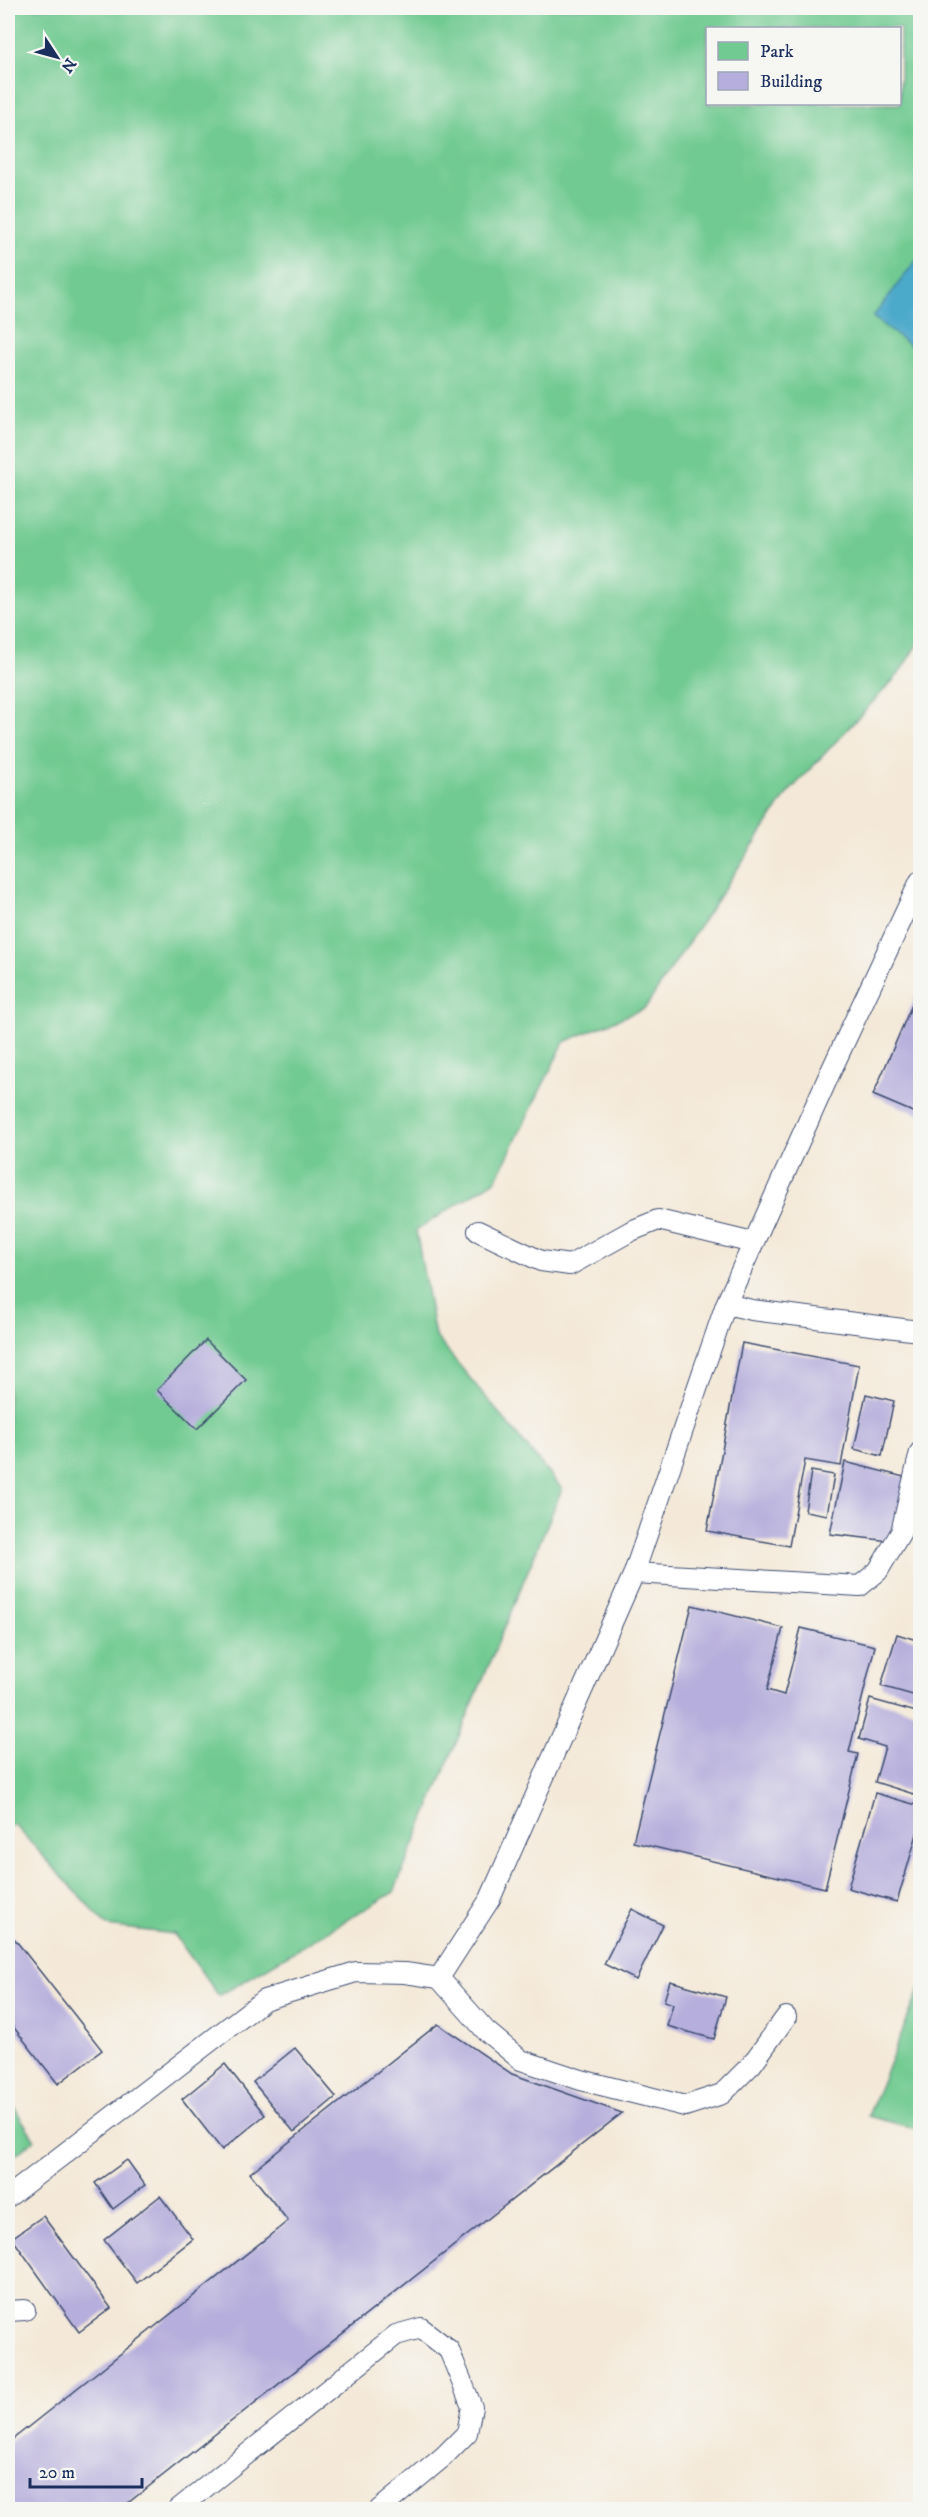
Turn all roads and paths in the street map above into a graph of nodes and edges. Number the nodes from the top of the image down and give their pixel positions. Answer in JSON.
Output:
{"nodes":[{"id":1,"x":921,"y":881,"type":"edge"},
{"id":2,"x":478,"y":1231,"type":"dead end"},
{"id":3,"x":753,"y":1243,"type":"junction"},
{"id":4,"x":726,"y":1304,"type":"junction"},
{"id":5,"x":921,"y":1333,"type":"edge"},
{"id":6,"x":921,"y":1452,"type":"edge"},
{"id":7,"x":634,"y":1573,"type":"junction"},
{"id":8,"x":439,"y":1978,"type":"junction"},
{"id":9,"x":786,"y":2018,"type":"dead end"},
{"id":10,"x":8,"y":2198,"type":"edge"},
{"id":11,"x":177,"y":2510,"type":"edge"},
{"id":12,"x":379,"y":2510,"type":"edge"}],
"edges":[{"from":1,"to":3,"type":"lane"},
{"from":2,"to":3,"type":"lane"},
{"from":3,"to":4,"type":"lane"},
{"from":4,"to":5,"type":"lane"},
{"from":4,"to":7,"type":"lane"},
{"from":6,"to":7,"type":"lane"},
{"from":7,"to":8,"type":"lane"},
{"from":8,"to":9,"type":"lane"},
{"from":8,"to":10,"type":"lane"},
{"from":11,"to":12,"type":"lane"}]}
